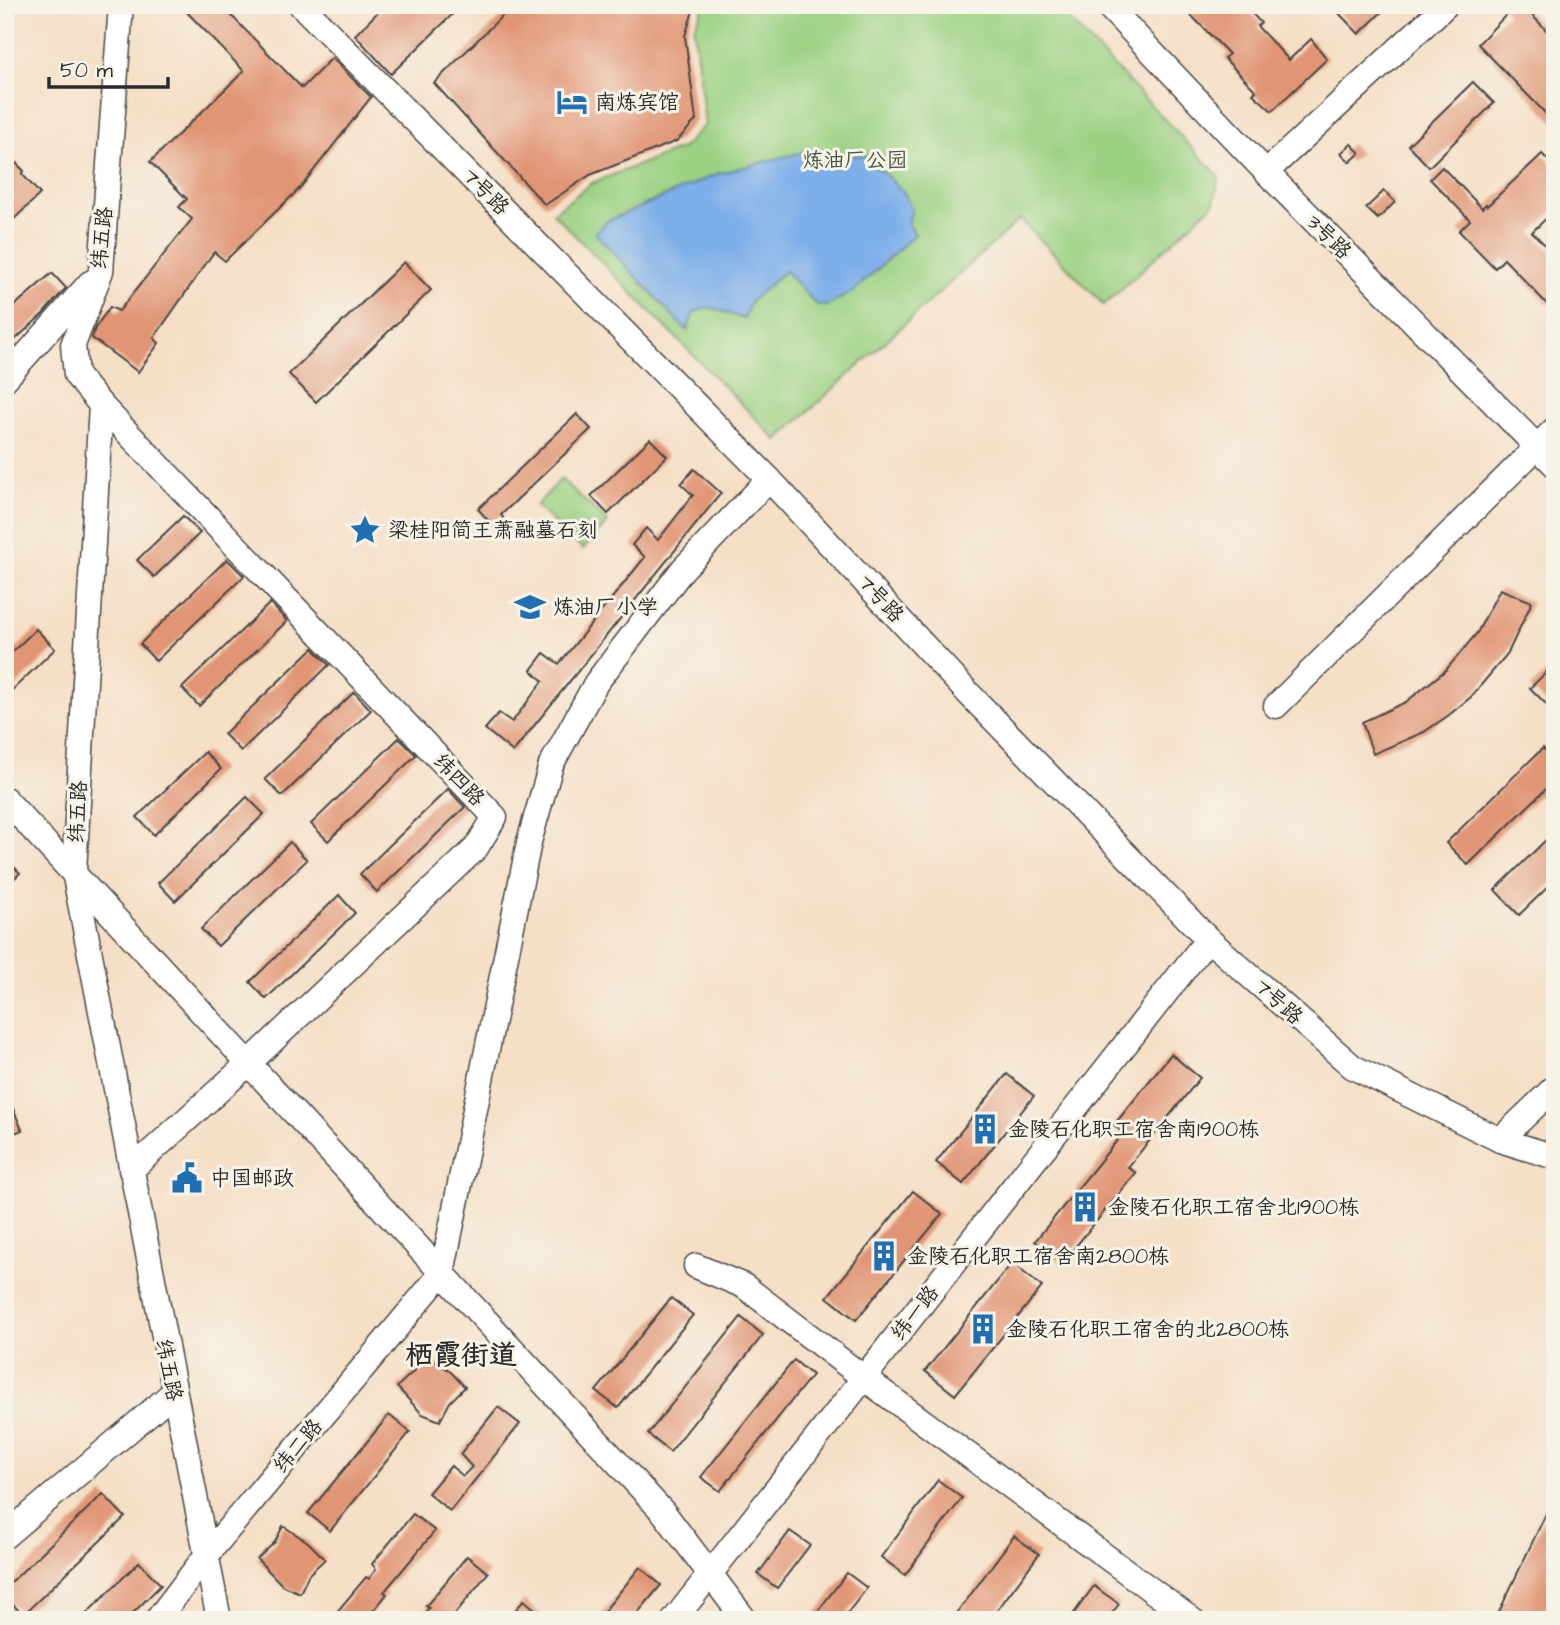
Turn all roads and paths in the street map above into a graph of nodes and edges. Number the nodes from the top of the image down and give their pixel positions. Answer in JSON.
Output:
{"nodes":[{"id":1,"x":121,"y":5,"type":"edge"},
{"id":2,"x":301,"y":5,"type":"edge"},
{"id":3,"x":1107,"y":5,"type":"edge"},
{"id":4,"x":1447,"y":5,"type":"edge"},
{"id":5,"x":1265,"y":172,"type":"junction"},
{"id":6,"x":101,"y":271,"type":"junction"},
{"id":7,"x":5,"y":379,"type":"edge"},
{"id":8,"x":101,"y":405,"type":"junction"},
{"id":9,"x":1555,"y":429,"type":"edge"},
{"id":10,"x":1536,"y":446,"type":"junction"},
{"id":11,"x":1555,"y":465,"type":"edge"},
{"id":12,"x":769,"y":479,"type":"junction"},
{"id":13,"x":1276,"y":706,"type":"dead end"},
{"id":14,"x":5,"y":799,"type":"edge"},
{"id":15,"x":74,"y":872,"type":"junction"},
{"id":16,"x":1208,"y":939,"type":"junction"},
{"id":17,"x":249,"y":1063,"type":"junction"},
{"id":18,"x":1555,"y":1087,"type":"edge"},
{"id":19,"x":1500,"y":1140,"type":"junction"},
{"id":20,"x":1555,"y":1157,"type":"edge"},
{"id":21,"x":131,"y":1170,"type":"junction"},
{"id":22,"x":696,"y":1266,"type":"dead end"},
{"id":23,"x":442,"y":1273,"type":"junction"},
{"id":24,"x":864,"y":1378,"type":"junction"},
{"id":25,"x":174,"y":1392,"type":"junction"},
{"id":26,"x":5,"y":1536,"type":"edge"},
{"id":27,"x":205,"y":1557,"type":"junction"},
{"id":28,"x":711,"y":1574,"type":"junction"},
{"id":29,"x":157,"y":1620,"type":"edge"},
{"id":30,"x":219,"y":1620,"type":"edge"},
{"id":31,"x":674,"y":1620,"type":"edge"},
{"id":32,"x":746,"y":1620,"type":"edge"},
{"id":33,"x":1192,"y":1620,"type":"edge"}],
"edges":[{"from":1,"to":6,"type":"street","name":"纬五路"},
{"from":2,"to":12,"type":"street","name":"7号路"},
{"from":3,"to":5,"type":"street","name":"3号路"},
{"from":4,"to":5,"type":"street"},
{"from":5,"to":10,"type":"street","name":"3号路"},
{"from":6,"to":7,"type":"street"},
{"from":6,"to":8,"type":"street","name":"纬五路"},
{"from":8,"to":15,"type":"street","name":"纬五路"},
{"from":8,"to":17,"type":"street","name":"纬四路"},
{"from":9,"to":10,"type":"street"},
{"from":10,"to":11,"type":"street","name":"3号路"},
{"from":10,"to":13,"type":"street"},
{"from":12,"to":16,"type":"street","name":"7号路"},
{"from":12,"to":23,"type":"street"},
{"from":14,"to":15,"type":"street"},
{"from":15,"to":17,"type":"street"},
{"from":15,"to":21,"type":"street","name":"纬五路"},
{"from":16,"to":19,"type":"street","name":"7号路"},
{"from":16,"to":24,"type":"street","name":"纬一路"},
{"from":17,"to":21,"type":"street","name":"纬四路"},
{"from":17,"to":23,"type":"street"},
{"from":18,"to":19,"type":"street"},
{"from":19,"to":20,"type":"street","name":"7号路"},
{"from":21,"to":25,"type":"street","name":"纬五路"},
{"from":22,"to":24,"type":"street"},
{"from":23,"to":27,"type":"street","name":"纬二路"},
{"from":23,"to":28,"type":"street"},
{"from":24,"to":28,"type":"street","name":"纬一路"},
{"from":24,"to":33,"type":"street"},
{"from":25,"to":26,"type":"street"},
{"from":25,"to":27,"type":"street","name":"纬五路"},
{"from":27,"to":29,"type":"street","name":"纬二路"},
{"from":27,"to":30,"type":"street","name":"纬五路"},
{"from":28,"to":31,"type":"street","name":"纬一路"},
{"from":28,"to":32,"type":"street"}]}
